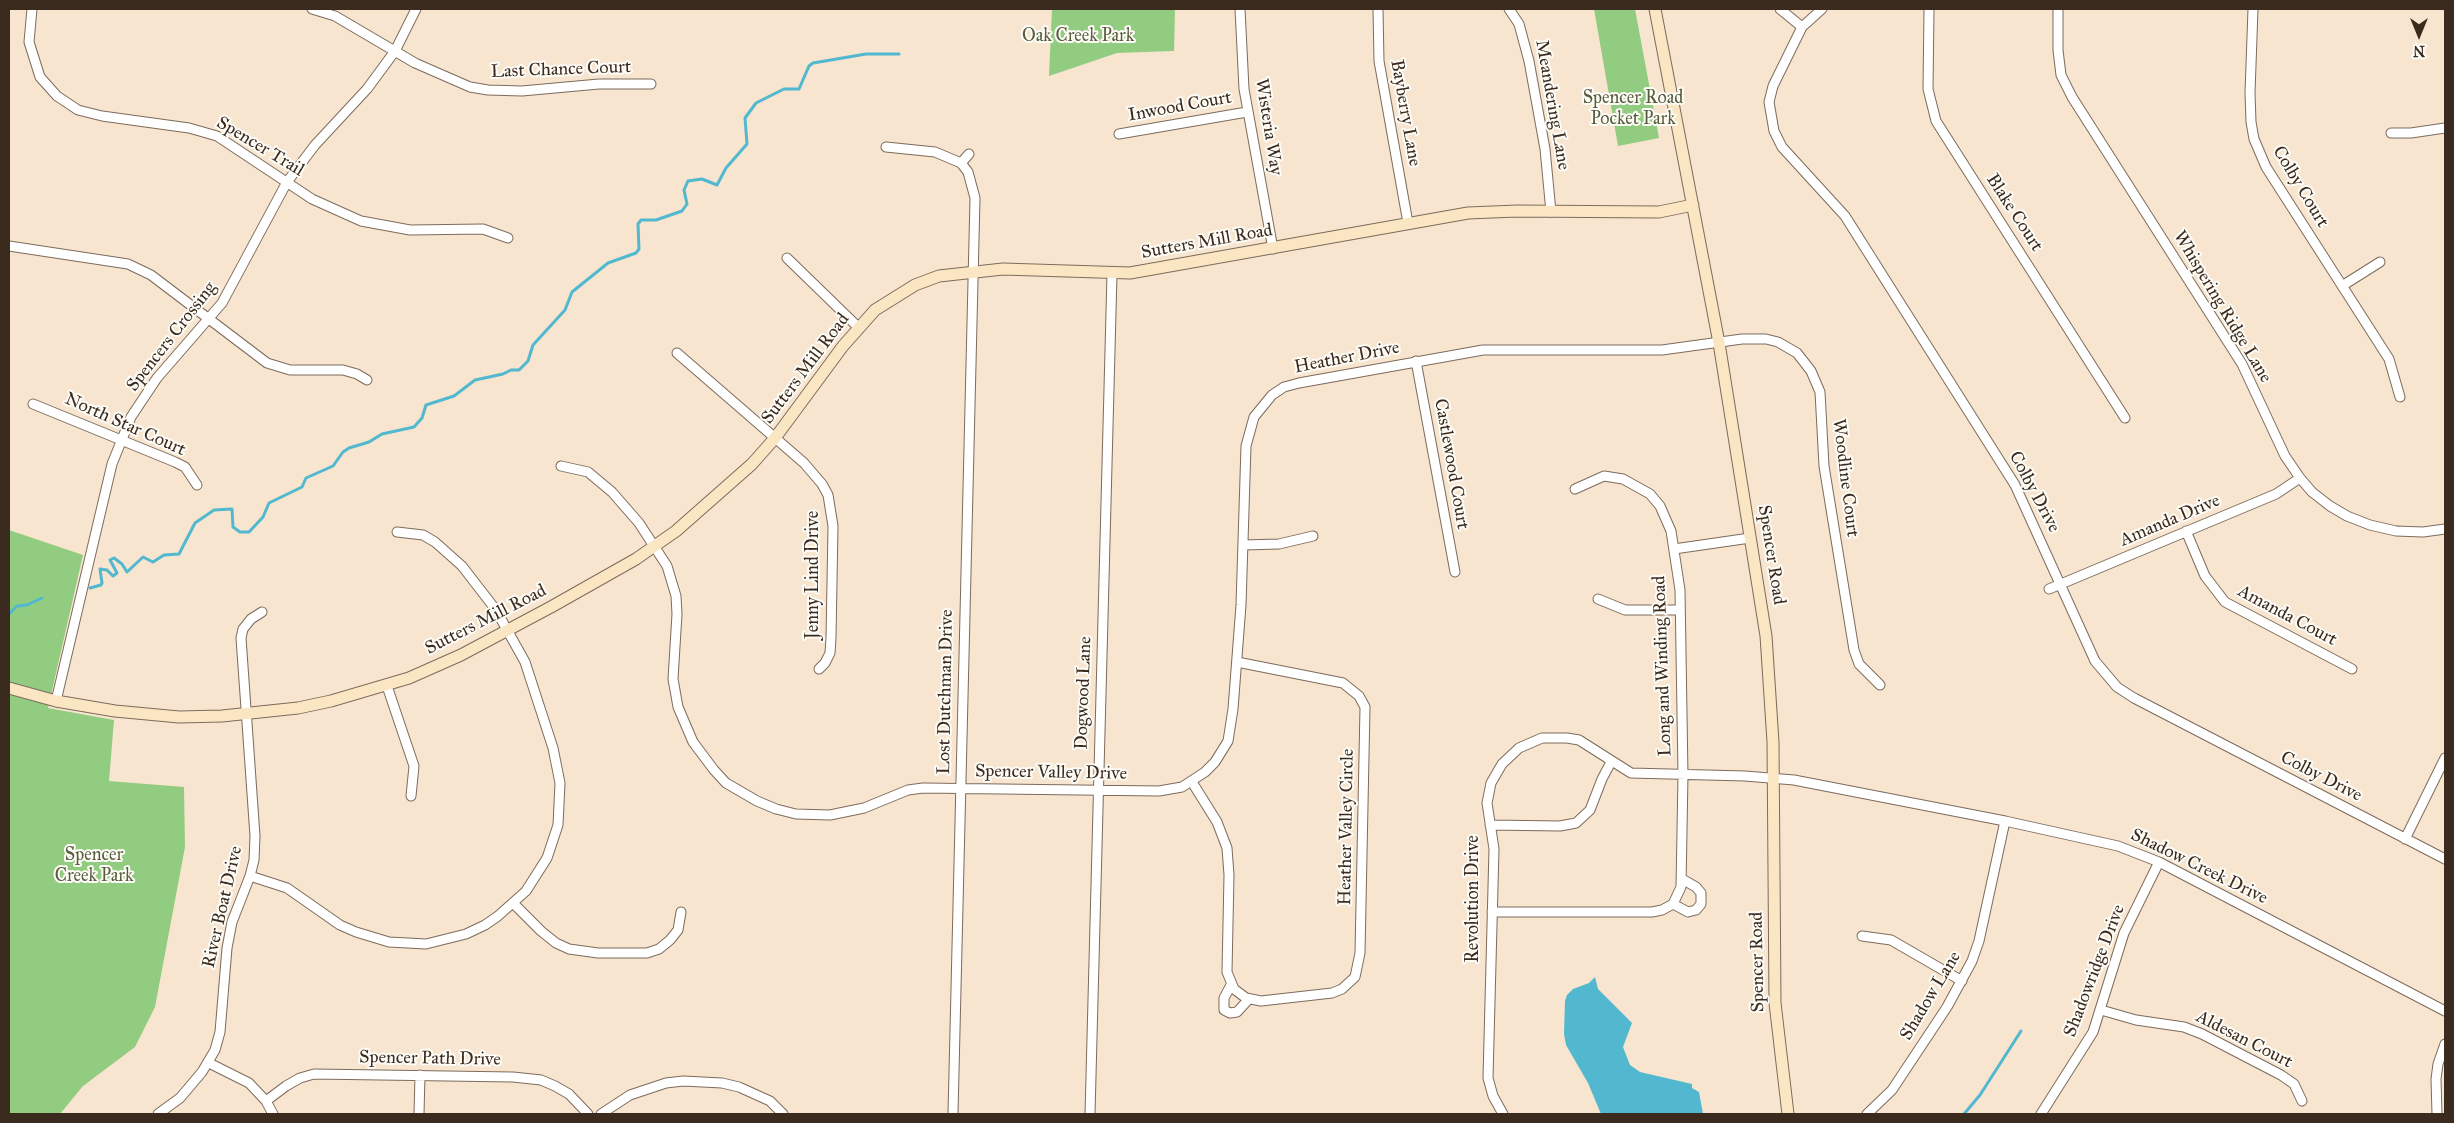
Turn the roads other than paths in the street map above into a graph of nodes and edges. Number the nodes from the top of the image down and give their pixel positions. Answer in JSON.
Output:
{"nodes":[{"id":1,"x":32,"y":9,"type":"edge"},
{"id":2,"x":312,"y":9,"type":"edge"},
{"id":3,"x":416,"y":9,"type":"edge"},
{"id":4,"x":1240,"y":9,"type":"edge"},
{"id":5,"x":1378,"y":9,"type":"edge"},
{"id":6,"x":1509,"y":9,"type":"edge"},
{"id":7,"x":1655,"y":9,"type":"edge"},
{"id":8,"x":1780,"y":9,"type":"edge"},
{"id":9,"x":1822,"y":9,"type":"edge"},
{"id":10,"x":1929,"y":9,"type":"edge"},
{"id":11,"x":2058,"y":9,"type":"edge"},
{"id":12,"x":2252,"y":9,"type":"edge"},
{"id":13,"x":1802,"y":27,"type":"junction"},
{"id":14,"x":395,"y":51,"type":"junction"},
{"id":15,"x":651,"y":84,"type":"dead end"},
{"id":16,"x":1247,"y":112,"type":"junction"},
{"id":17,"x":2445,"y":128,"type":"edge"},
{"id":18,"x":2390,"y":133,"type":"dead end"},
{"id":19,"x":1119,"y":134,"type":"dead end"},
{"id":20,"x":886,"y":147,"type":"dead end"},
{"id":21,"x":969,"y":154,"type":"dead end"},
{"id":22,"x":960,"y":163,"type":"junction"},
{"id":23,"x":287,"y":182,"type":"junction"},
{"id":24,"x":1693,"y":205,"type":"junction"},
{"id":25,"x":1551,"y":212,"type":"junction"},
{"id":26,"x":1408,"y":223,"type":"junction"},
{"id":27,"x":508,"y":238,"type":"dead end"},
{"id":28,"x":9,"y":246,"type":"edge"},
{"id":29,"x":1273,"y":249,"type":"junction"},
{"id":30,"x":787,"y":258,"type":"dead end"},
{"id":31,"x":2380,"y":262,"type":"dead end"},
{"id":32,"x":973,"y":271,"type":"junction"},
{"id":33,"x":1112,"y":274,"type":"junction"},
{"id":34,"x":2342,"y":286,"type":"junction"},
{"id":35,"x":209,"y":320,"type":"junction"},
{"id":36,"x":858,"y":327,"type":"junction"},
{"id":37,"x":1719,"y":343,"type":"junction"},
{"id":38,"x":677,"y":353,"type":"dead end"},
{"id":39,"x":1416,"y":361,"type":"junction"},
{"id":40,"x":367,"y":380,"type":"dead end"},
{"id":41,"x":2400,"y":397,"type":"dead end"},
{"id":42,"x":33,"y":404,"type":"dead end"},
{"id":43,"x":2125,"y":418,"type":"dead end"},
{"id":44,"x":120,"y":438,"type":"junction"},
{"id":45,"x":775,"y":438,"type":"junction"},
{"id":46,"x":561,"y":466,"type":"dead end"},
{"id":47,"x":2300,"y":478,"type":"junction"},
{"id":48,"x":197,"y":484,"type":"dead end"},
{"id":49,"x":1575,"y":489,"type":"dead end"},
{"id":50,"x":2445,"y":529,"type":"edge"},
{"id":51,"x":398,"y":532,"type":"dead end"},
{"id":52,"x":2186,"y":532,"type":"junction"},
{"id":53,"x":1313,"y":536,"type":"dead end"},
{"id":54,"x":1750,"y":538,"type":"junction"},
{"id":55,"x":1243,"y":545,"type":"junction"},
{"id":56,"x":655,"y":547,"type":"junction"},
{"id":57,"x":1674,"y":549,"type":"junction"},
{"id":58,"x":1455,"y":572,"type":"dead end"},
{"id":59,"x":2061,"y":585,"type":"junction"},
{"id":60,"x":2049,"y":589,"type":"dead end"},
{"id":61,"x":1598,"y":599,"type":"dead end"},
{"id":62,"x":1680,"y":610,"type":"junction"},
{"id":63,"x":262,"y":612,"type":"dead end"},
{"id":64,"x":509,"y":630,"type":"junction"},
{"id":65,"x":1237,"y":662,"type":"junction"},
{"id":66,"x":819,"y":669,"type":"dead end"},
{"id":67,"x":2352,"y":669,"type":"dead end"},
{"id":68,"x":1880,"y":685,"type":"dead end"},
{"id":69,"x":387,"y":686,"type":"junction"},
{"id":70,"x":9,"y":688,"type":"edge"},
{"id":71,"x":56,"y":701,"type":"junction"},
{"id":72,"x":246,"y":714,"type":"junction"},
{"id":73,"x":2445,"y":758,"type":"edge"},
{"id":74,"x":1611,"y":762,"type":"junction"},
{"id":75,"x":1683,"y":775,"type":"junction"},
{"id":76,"x":1774,"y":778,"type":"junction"},
{"id":77,"x":1192,"y":782,"type":"junction"},
{"id":78,"x":960,"y":788,"type":"junction"},
{"id":79,"x":1097,"y":791,"type":"junction"},
{"id":80,"x":411,"y":796,"type":"dead end"},
{"id":81,"x":2005,"y":821,"type":"junction"},
{"id":82,"x":1490,"y":825,"type":"junction"},
{"id":83,"x":2404,"y":839,"type":"junction"},
{"id":84,"x":2445,"y":859,"type":"edge"},
{"id":85,"x":2159,"y":862,"type":"junction"},
{"id":86,"x":250,"y":876,"type":"junction"},
{"id":87,"x":1682,"y":879,"type":"junction"},
{"id":88,"x":514,"y":904,"type":"junction"},
{"id":89,"x":1672,"y":904,"type":"junction"},
{"id":90,"x":681,"y":912,"type":"dead end"},
{"id":91,"x":1492,"y":912,"type":"junction"},
{"id":92,"x":1862,"y":936,"type":"dead end"},
{"id":93,"x":1962,"y":981,"type":"junction"},
{"id":94,"x":1232,"y":986,"type":"junction"},
{"id":95,"x":1249,"y":999,"type":"junction"},
{"id":96,"x":2102,"y":1010,"type":"junction"},
{"id":97,"x":2445,"y":1010,"type":"edge"},
{"id":98,"x":2445,"y":1044,"type":"edge"},
{"id":99,"x":209,"y":1063,"type":"junction"},
{"id":100,"x":420,"y":1075,"type":"junction"},
{"id":101,"x":2302,"y":1100,"type":"dead end"},
{"id":102,"x":266,"y":1101,"type":"junction"},
{"id":103,"x":158,"y":1114,"type":"edge"},
{"id":104,"x":273,"y":1114,"type":"edge"},
{"id":105,"x":419,"y":1114,"type":"edge"},
{"id":106,"x":588,"y":1114,"type":"edge"},
{"id":107,"x":601,"y":1114,"type":"edge"},
{"id":108,"x":783,"y":1114,"type":"edge"},
{"id":109,"x":953,"y":1114,"type":"edge"},
{"id":110,"x":1090,"y":1114,"type":"edge"},
{"id":111,"x":1503,"y":1114,"type":"edge"},
{"id":112,"x":1788,"y":1114,"type":"edge"},
{"id":113,"x":1868,"y":1114,"type":"edge"},
{"id":114,"x":2041,"y":1114,"type":"edge"},
{"id":115,"x":2437,"y":1114,"type":"edge"}],
"edges":[{"from":1,"to":23,"type":"street","name":"Spencer Trail"},
{"from":2,"to":14,"type":"street","name":"Last Chance Court"},
{"from":3,"to":14,"type":"street","name":"Spencers Crossing"},
{"from":4,"to":16,"type":"street","name":"Wisteria Way"},
{"from":5,"to":26,"type":"street","name":"Bayberry Lane"},
{"from":6,"to":25,"type":"street","name":"Meandering Lane"},
{"from":7,"to":24,"type":"street","name":"Spencer Road"},
{"from":8,"to":13,"type":"street"},
{"from":9,"to":13,"type":"street","name":"Colby Drive"},
{"from":10,"to":43,"type":"street","name":"Blake Court"},
{"from":11,"to":47,"type":"street","name":"Whispering Ridge Lane"},
{"from":12,"to":34,"type":"street","name":"Colby Court"},
{"from":13,"to":59,"type":"street","name":"Colby Drive"},
{"from":14,"to":15,"type":"street","name":"Last Chance Court"},
{"from":14,"to":23,"type":"street","name":"Spencers Crossing"},
{"from":16,"to":19,"type":"street","name":"Inwood Court"},
{"from":16,"to":29,"type":"street","name":"Wisteria Way"},
{"from":17,"to":18,"type":"street"},
{"from":20,"to":22,"type":"street"},
{"from":21,"to":22,"type":"street"},
{"from":22,"to":32,"type":"street","name":"Lost Dutchman Drive"},
{"from":23,"to":27,"type":"street","name":"Spencer Trail"},
{"from":23,"to":35,"type":"street","name":"Spencers Crossing"},
{"from":24,"to":25,"type":"street","name":"Sutters Mill Road"},
{"from":24,"to":37,"type":"street","name":"Spencer Road"},
{"from":25,"to":26,"type":"street","name":"Sutters Mill Road"},
{"from":26,"to":29,"type":"street","name":"Sutters Mill Road"},
{"from":28,"to":35,"type":"street"},
{"from":29,"to":33,"type":"street","name":"Sutters Mill Road"},
{"from":30,"to":36,"type":"street"},
{"from":31,"to":34,"type":"street"},
{"from":32,"to":33,"type":"street","name":"Sutters Mill Road"},
{"from":32,"to":36,"type":"street","name":"Sutters Mill Road"},
{"from":32,"to":78,"type":"street","name":"Lost Dutchman Drive"},
{"from":33,"to":79,"type":"street","name":"Dogwood Lane"},
{"from":34,"to":41,"type":"street","name":"Colby Court"},
{"from":35,"to":40,"type":"street"},
{"from":35,"to":44,"type":"street","name":"Spencers Crossing"},
{"from":36,"to":45,"type":"street","name":"Sutters Mill Road"},
{"from":37,"to":39,"type":"street","name":"Heather Drive"},
{"from":37,"to":54,"type":"street","name":"Spencer Road"},
{"from":37,"to":68,"type":"street","name":"Woodline Court"},
{"from":38,"to":45,"type":"street","name":"Jenny Lind Drive"},
{"from":39,"to":55,"type":"street","name":"Heather Drive"},
{"from":39,"to":58,"type":"street","name":"Castlewood Court"},
{"from":42,"to":44,"type":"street","name":"North Star Court"},
{"from":44,"to":48,"type":"street","name":"North Star Court"},
{"from":44,"to":71,"type":"street","name":"Spencers Crossing"},
{"from":45,"to":56,"type":"street","name":"Sutters Mill Road"},
{"from":45,"to":66,"type":"street","name":"Jenny Lind Drive"},
{"from":46,"to":56,"type":"street","name":"Spencer Valley Drive"},
{"from":47,"to":50,"type":"street","name":"Whispering Ridge Lane"},
{"from":47,"to":52,"type":"street","name":"Amanda Drive"},
{"from":49,"to":57,"type":"street","name":"Long and Winding Road"},
{"from":51,"to":64,"type":"street"},
{"from":52,"to":59,"type":"street","name":"Amanda Drive"},
{"from":52,"to":67,"type":"street","name":"Amanda Court"},
{"from":53,"to":55,"type":"street"},
{"from":54,"to":57,"type":"street"},
{"from":54,"to":76,"type":"street","name":"Spencer Road"},
{"from":55,"to":65,"type":"street","name":"Heather Drive"},
{"from":56,"to":64,"type":"street","name":"Sutters Mill Road"},
{"from":56,"to":78,"type":"street","name":"Spencer Valley Drive"},
{"from":57,"to":62,"type":"street","name":"Long and Winding Road"},
{"from":59,"to":60,"type":"street","name":"Amanda Drive"},
{"from":59,"to":83,"type":"street","name":"Colby Drive"},
{"from":61,"to":62,"type":"street"},
{"from":62,"to":75,"type":"street","name":"Long and Winding Road"},
{"from":63,"to":72,"type":"street","name":"River Boat Drive"},
{"from":64,"to":69,"type":"street","name":"Sutters Mill Road"},
{"from":64,"to":88,"type":"street"},
{"from":65,"to":77,"type":"street","name":"Heather Drive"},
{"from":65,"to":95,"type":"street","name":"Heather Valley Circle"},
{"from":69,"to":72,"type":"street","name":"Sutters Mill Road"},
{"from":69,"to":80,"type":"street"},
{"from":70,"to":71,"type":"street","name":"Sutters Mill Road"},
{"from":71,"to":72,"type":"street","name":"Sutters Mill Road"},
{"from":72,"to":86,"type":"street","name":"River Boat Drive"},
{"from":73,"to":83,"type":"street"},
{"from":74,"to":75,"type":"street","name":"Revolution Drive"},
{"from":74,"to":82,"type":"street"},
{"from":74,"to":82,"type":"street","name":"Revolution Drive"},
{"from":75,"to":76,"type":"street","name":"Revolution Drive"},
{"from":75,"to":87,"type":"street","name":"Long and Winding Road"},
{"from":76,"to":81,"type":"street","name":"Shadow Creek Drive"},
{"from":76,"to":112,"type":"street","name":"Spencer Road"},
{"from":77,"to":79,"type":"street","name":"Spencer Valley Drive"},
{"from":77,"to":94,"type":"street"},
{"from":78,"to":79,"type":"street","name":"Spencer Valley Drive"},
{"from":78,"to":109,"type":"street","name":"Lost Dutchman Drive"},
{"from":79,"to":110,"type":"street","name":"Dogwood Lane"},
{"from":81,"to":85,"type":"street","name":"Shadow Creek Drive"},
{"from":81,"to":93,"type":"street","name":"Shadow Lane"},
{"from":82,"to":91,"type":"street","name":"Revolution Drive"},
{"from":83,"to":84,"type":"street","name":"Colby Drive"},
{"from":85,"to":96,"type":"street","name":"Shadowridge Drive"},
{"from":85,"to":97,"type":"street","name":"Shadow Creek Drive"},
{"from":86,"to":88,"type":"street"},
{"from":86,"to":99,"type":"street","name":"River Boat Drive"},
{"from":87,"to":89,"type":"street"},
{"from":87,"to":89,"type":"street"},
{"from":88,"to":90,"type":"street"},
{"from":89,"to":91,"type":"street"},
{"from":91,"to":111,"type":"street","name":"Revolution Drive"},
{"from":92,"to":93,"type":"street"},
{"from":93,"to":113,"type":"street","name":"Shadow Lane"},
{"from":94,"to":95,"type":"street"},
{"from":94,"to":95,"type":"street"},
{"from":96,"to":101,"type":"street","name":"Aldesan Court"},
{"from":96,"to":114,"type":"street","name":"Shadowridge Drive"},
{"from":98,"to":115,"type":"street"},
{"from":99,"to":102,"type":"street"},
{"from":99,"to":103,"type":"street","name":"River Boat Drive"},
{"from":100,"to":102,"type":"street","name":"Spencer Path Drive"},
{"from":100,"to":105,"type":"street"},
{"from":100,"to":106,"type":"street","name":"Spencer Path Drive"},
{"from":102,"to":104,"type":"street"},
{"from":107,"to":108,"type":"street"}]}
